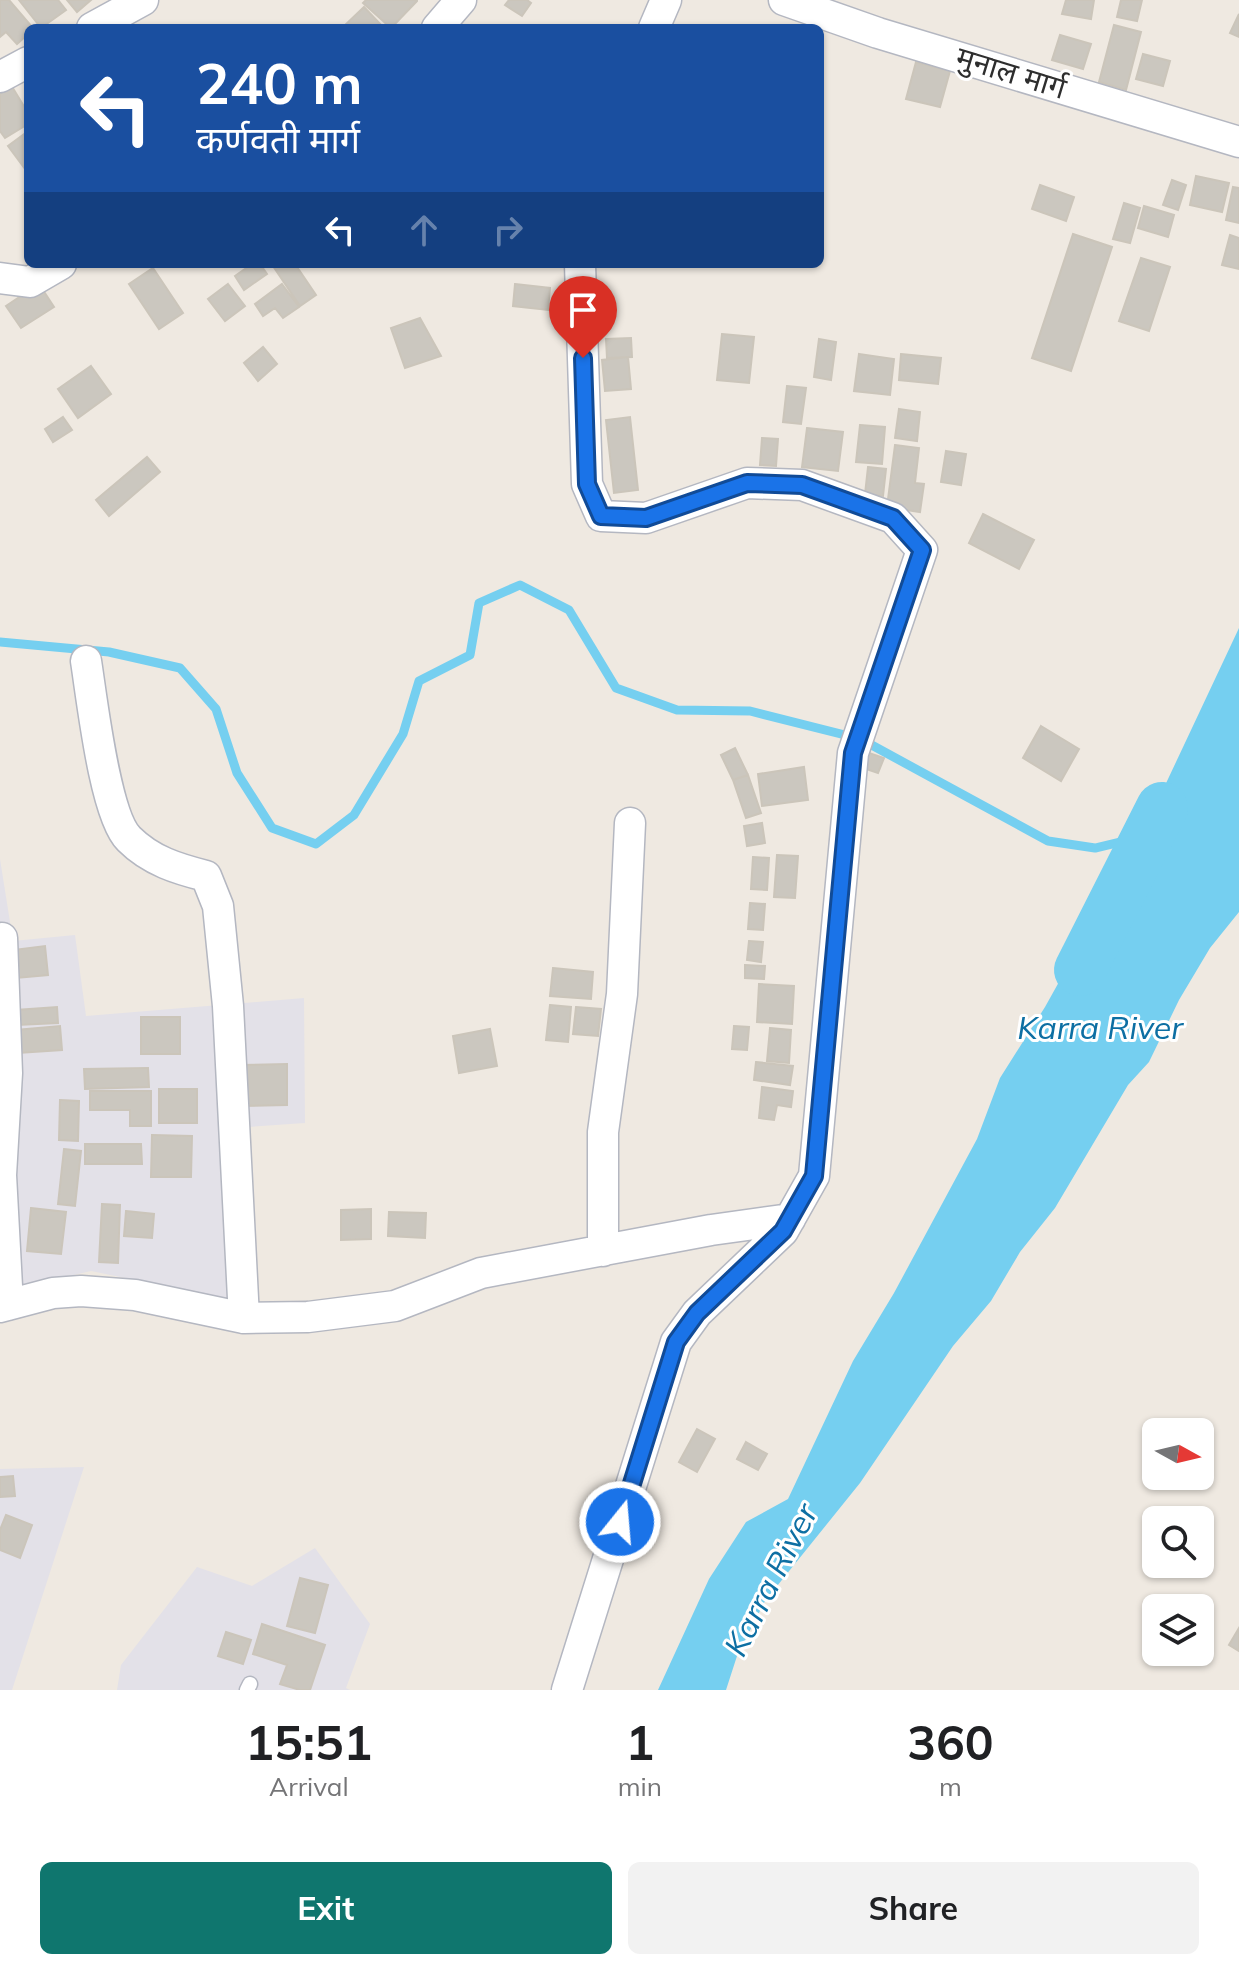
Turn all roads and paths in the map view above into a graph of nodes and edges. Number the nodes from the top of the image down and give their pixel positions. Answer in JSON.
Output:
{"nodes":[{"id":1,"x":143,"y":0,"type":"edge"},
{"id":2,"x":461,"y":0,"type":"edge"},
{"id":3,"x":666,"y":0,"type":"edge"},
{"id":4,"x":784,"y":0,"type":"edge"},
{"id":5,"x":99,"y":24,"type":"edge"},
{"id":6,"x":440,"y":24,"type":"edge"},
{"id":7,"x":656,"y":24,"type":"edge"},
{"id":8,"x":24,"y":64,"type":"edge"},
{"id":9,"x":0,"y":77,"type":"edge"},
{"id":10,"x":1239,"y":142,"type":"edge"},
{"id":11,"x":54,"y":268,"type":"edge"},
{"id":12,"x":580,"y":268,"type":"edge"},
{"id":13,"x":0,"y":278,"type":"edge"},
{"id":14,"x":86,"y":661,"type":"dead end"},
{"id":15,"x":630,"y":823,"type":"dead end"},
{"id":16,"x":2,"y":938,"type":"dead end"},
{"id":17,"x":790,"y":1219,"type":"junction"},
{"id":18,"x":603,"y":1251,"type":"junction"},
{"id":19,"x":4,"y":1306,"type":"edge"},
{"id":20,"x":244,"y":1318,"type":"junction"},
{"id":21,"x":567,"y":1690,"type":"edge"}],
"edges":[{"from":1,"to":5,"type":"street"},
{"from":2,"to":6,"type":"street"},
{"from":3,"to":7,"type":"street"},
{"from":4,"to":10,"type":"street","name":"मुनाल मार्ग"},
{"from":8,"to":9,"type":"street"},
{"from":11,"to":13,"type":"street"},
{"from":12,"to":17,"type":"street"},
{"from":14,"to":20,"type":"street"},
{"from":15,"to":18,"type":"street"},
{"from":16,"to":19,"type":"street"},
{"from":17,"to":18,"type":"street"},
{"from":17,"to":21,"type":"street"},
{"from":18,"to":20,"type":"street"},
{"from":19,"to":20,"type":"street"}]}
